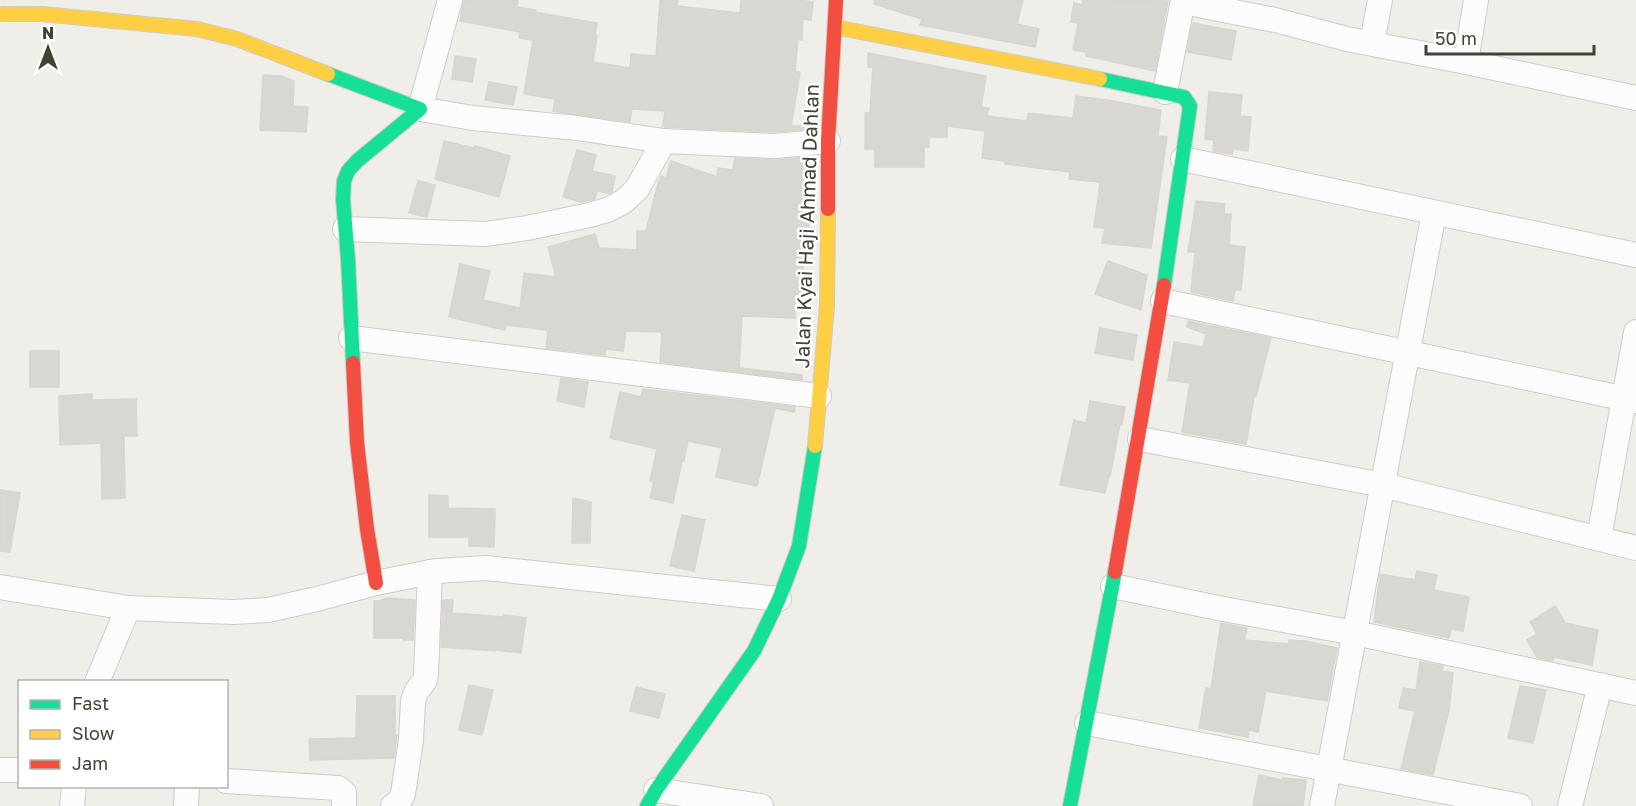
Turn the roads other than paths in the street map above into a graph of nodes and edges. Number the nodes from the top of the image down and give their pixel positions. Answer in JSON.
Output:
{"nodes":[{"id":1,"x":450,"y":0,"type":"edge"},
{"id":2,"x":836,"y":0,"type":"edge"},
{"id":3,"x":1380,"y":0,"type":"edge"},
{"id":4,"x":1476,"y":0,"type":"edge"},
{"id":5,"x":1183,"y":1,"type":"edge"},
{"id":6,"x":1277,"y":10,"type":"edge"},
{"id":7,"x":4,"y":12,"type":"edge"},
{"id":8,"x":835,"y":27,"type":"junction"},
{"id":9,"x":1372,"y":43,"type":"junction"},
{"id":10,"x":1466,"y":62,"type":"junction"},
{"id":11,"x":1166,"y":92,"type":"junction"},
{"id":12,"x":1636,"y":98,"type":"edge"},
{"id":13,"x":420,"y":109,"type":"junction"},
{"id":14,"x":664,"y":141,"type":"junction"},
{"id":15,"x":828,"y":141,"type":"junction"},
{"id":16,"x":1183,"y":159,"type":"junction"},
{"id":17,"x":1434,"y":213,"type":"junction"},
{"id":18,"x":345,"y":229,"type":"junction"},
{"id":19,"x":1636,"y":255,"type":"edge"},
{"id":20,"x":1163,"y":301,"type":"junction"},
{"id":21,"x":1636,"y":332,"type":"edge"},
{"id":22,"x":351,"y":339,"type":"junction"},
{"id":23,"x":1408,"y":353,"type":"junction"},
{"id":24,"x":819,"y":396,"type":"junction"},
{"id":25,"x":1630,"y":399,"type":"edge"},
{"id":26,"x":1140,"y":439,"type":"junction"},
{"id":27,"x":1383,"y":486,"type":"junction"},
{"id":28,"x":1599,"y":538,"type":"junction"},
{"id":29,"x":1636,"y":548,"type":"edge"},
{"id":30,"x":430,"y":572,"type":"junction"},
{"id":31,"x":376,"y":583,"type":"junction"},
{"id":32,"x":1113,"y":586,"type":"junction"},
{"id":33,"x":0,"y":587,"type":"edge"},
{"id":34,"x":779,"y":599,"type":"junction"},
{"id":35,"x":128,"y":608,"type":"junction"},
{"id":36,"x":1354,"y":633,"type":"junction"},
{"id":37,"x":97,"y":680,"type":"edge"},
{"id":38,"x":1599,"y":685,"type":"junction"},
{"id":39,"x":1636,"y":693,"type":"edge"},
{"id":40,"x":1087,"y":723,"type":"junction"},
{"id":41,"x":1329,"y":769,"type":"junction"},
{"id":42,"x":0,"y":770,"type":"edge"},
{"id":43,"x":18,"y":770,"type":"edge"},
{"id":44,"x":228,"y":781,"type":"edge"},
{"id":45,"x":74,"y":788,"type":"edge"},
{"id":46,"x":187,"y":788,"type":"edge"},
{"id":47,"x":651,"y":798,"type":"edge"},
{"id":48,"x":72,"y":806,"type":"edge"},
{"id":49,"x":186,"y":806,"type":"edge"},
{"id":50,"x":344,"y":806,"type":"edge"},
{"id":51,"x":393,"y":806,"type":"edge"},
{"id":52,"x":761,"y":806,"type":"edge"},
{"id":53,"x":1070,"y":806,"type":"edge"},
{"id":54,"x":1322,"y":806,"type":"edge"},
{"id":55,"x":1520,"y":806,"type":"edge"},
{"id":56,"x":1570,"y":806,"type":"edge"}],
"edges":[{"from":1,"to":13,"type":"street"},
{"from":2,"to":8,"type":"street","name":"Jalan Kyai Haji Ahmad Dahlan"},
{"from":3,"to":9,"type":"street"},
{"from":4,"to":10,"type":"street"},
{"from":5,"to":6,"type":"street"},
{"from":5,"to":11,"type":"street"},
{"from":6,"to":9,"type":"street"},
{"from":7,"to":13,"type":"street"},
{"from":8,"to":11,"type":"street"},
{"from":8,"to":15,"type":"street","name":"Jalan Kyai Haji Ahmad Dahlan"},
{"from":9,"to":10,"type":"street"},
{"from":10,"to":12,"type":"street"},
{"from":11,"to":16,"type":"street"},
{"from":13,"to":14,"type":"street"},
{"from":13,"to":18,"type":"street"},
{"from":14,"to":15,"type":"street"},
{"from":14,"to":18,"type":"street"},
{"from":15,"to":24,"type":"street","name":"Jalan Kyai Haji Ahmad Dahlan"},
{"from":16,"to":17,"type":"street"},
{"from":16,"to":20,"type":"street"},
{"from":17,"to":19,"type":"street"},
{"from":17,"to":23,"type":"street"},
{"from":18,"to":22,"type":"street"},
{"from":20,"to":23,"type":"street"},
{"from":20,"to":26,"type":"street"},
{"from":21,"to":25,"type":"street"},
{"from":22,"to":24,"type":"street"},
{"from":22,"to":31,"type":"street"},
{"from":23,"to":25,"type":"street"},
{"from":23,"to":27,"type":"street"},
{"from":24,"to":34,"type":"street","name":"Jalan Kyai Haji Ahmad Dahlan"},
{"from":25,"to":28,"type":"street"},
{"from":26,"to":27,"type":"street"},
{"from":26,"to":32,"type":"street"},
{"from":27,"to":28,"type":"street"},
{"from":27,"to":36,"type":"street"},
{"from":28,"to":29,"type":"street"},
{"from":30,"to":31,"type":"street"},
{"from":30,"to":34,"type":"street"},
{"from":30,"to":51,"type":"street"},
{"from":31,"to":35,"type":"street"},
{"from":32,"to":36,"type":"street"},
{"from":32,"to":40,"type":"street"},
{"from":33,"to":35,"type":"street"},
{"from":34,"to":47,"type":"street","name":"Jalan Kyai Haji Ahmad Dahlan"},
{"from":35,"to":37,"type":"street"},
{"from":36,"to":38,"type":"street"},
{"from":36,"to":41,"type":"street"},
{"from":38,"to":39,"type":"street"},
{"from":38,"to":56,"type":"street"},
{"from":40,"to":41,"type":"street"},
{"from":40,"to":53,"type":"street"},
{"from":41,"to":54,"type":"street"},
{"from":41,"to":55,"type":"street"},
{"from":42,"to":43,"type":"street"},
{"from":44,"to":50,"type":"street"},
{"from":45,"to":48,"type":"street"},
{"from":46,"to":49,"type":"street"},
{"from":47,"to":52,"type":"street"}]}
